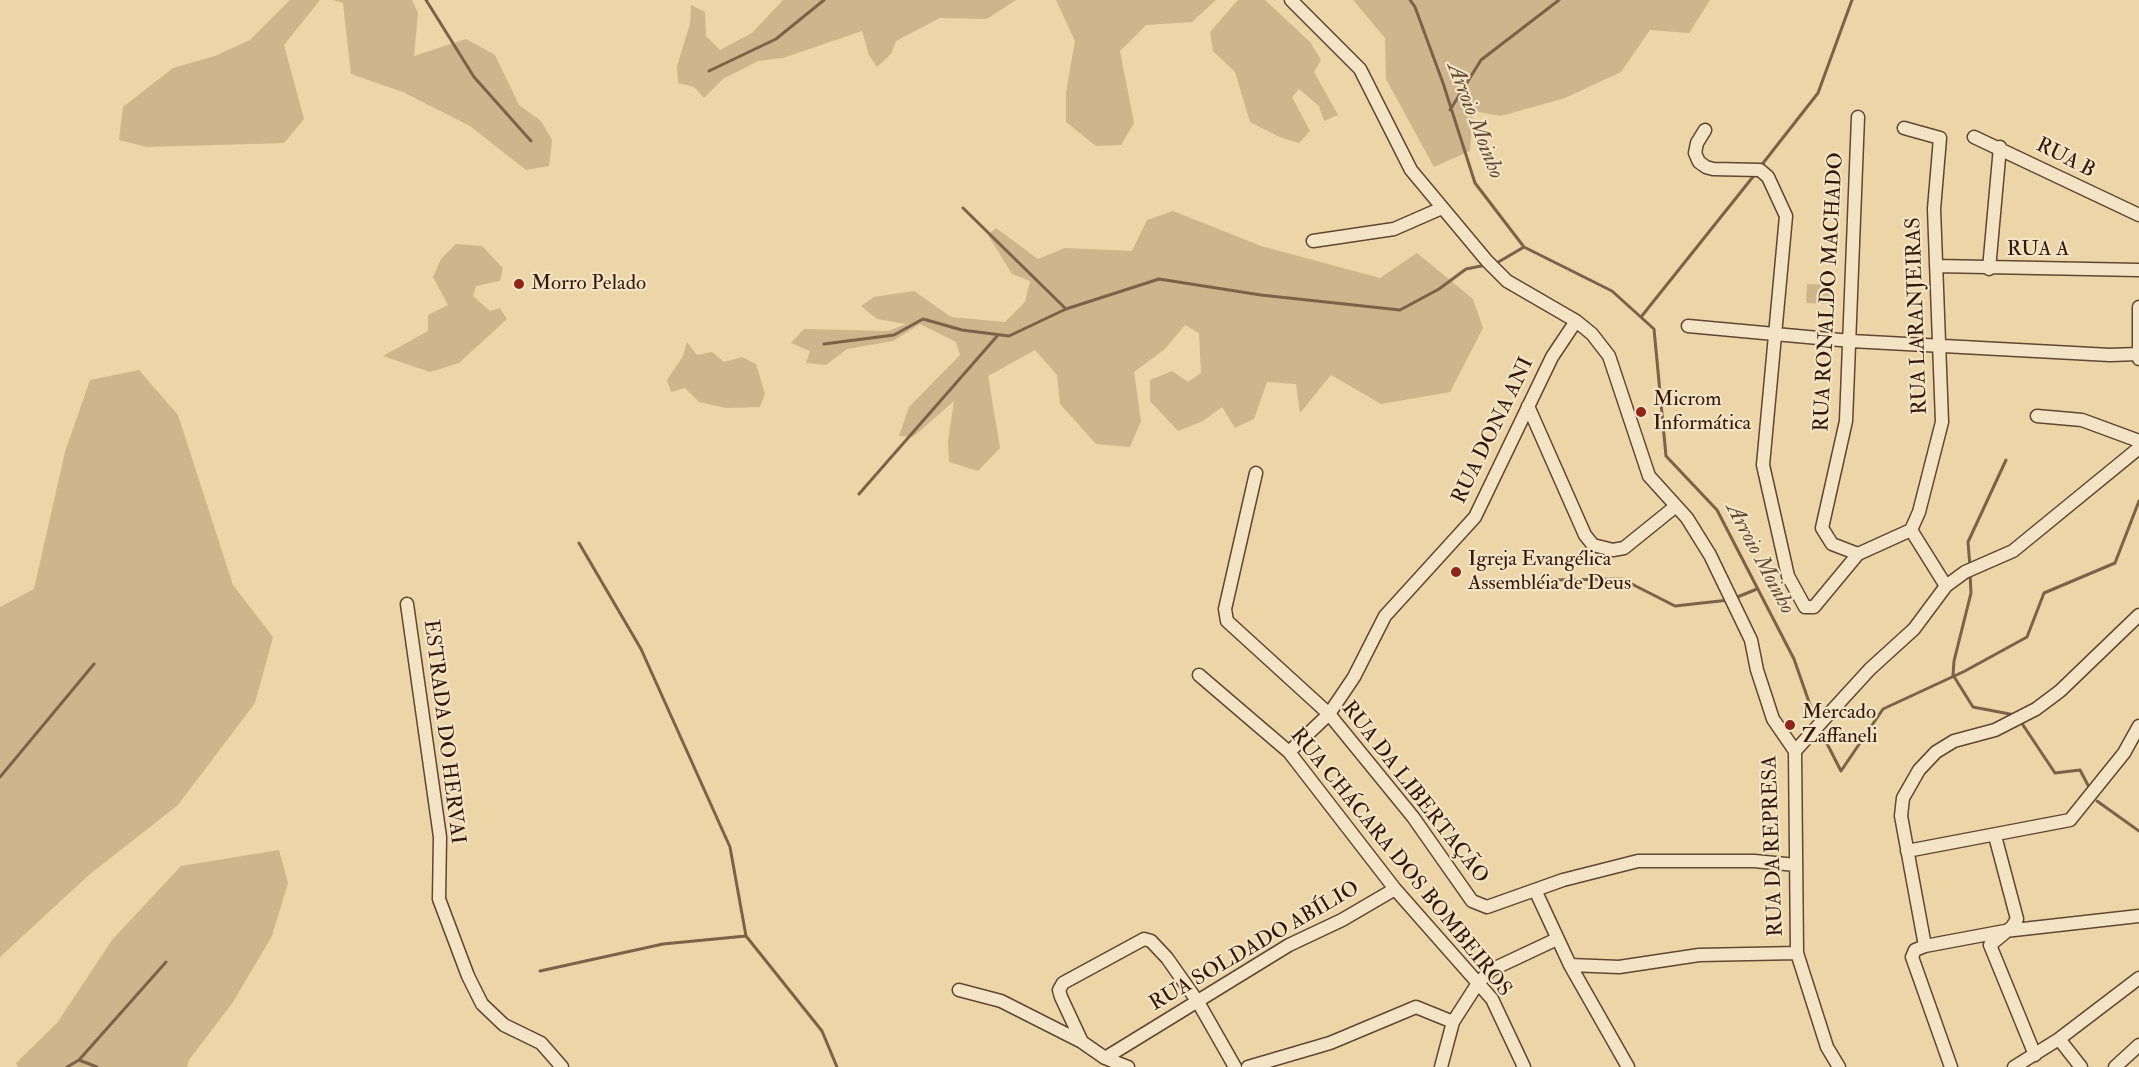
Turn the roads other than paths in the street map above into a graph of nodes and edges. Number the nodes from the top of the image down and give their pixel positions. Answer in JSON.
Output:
{"nodes":[{"id":1,"x":1291,"y":0,"type":"edge"},
{"id":2,"x":1858,"y":117,"type":"dead end"},
{"id":3,"x":1904,"y":129,"type":"dead end"},
{"id":4,"x":1705,"y":130,"type":"dead end"},
{"id":5,"x":1974,"y":137,"type":"dead end"},
{"id":6,"x":2000,"y":147,"type":"junction"},
{"id":7,"x":1442,"y":208,"type":"junction"},
{"id":8,"x":2139,"y":215,"type":"edge"},
{"id":9,"x":1313,"y":241,"type":"dead end"},
{"id":10,"x":1936,"y":266,"type":"junction"},
{"id":11,"x":1989,"y":269,"type":"junction"},
{"id":12,"x":2139,"y":270,"type":"edge"},
{"id":13,"x":2139,"y":307,"type":"edge"},
{"id":14,"x":1576,"y":321,"type":"junction"},
{"id":15,"x":1688,"y":326,"type":"dead end"},
{"id":16,"x":1775,"y":335,"type":"junction"},
{"id":17,"x":1851,"y":341,"type":"junction"},
{"id":18,"x":1939,"y":346,"type":"junction"},
{"id":19,"x":2138,"y":354,"type":"edge"},
{"id":20,"x":2139,"y":359,"type":"edge"},
{"id":21,"x":1528,"y":406,"type":"junction"},
{"id":22,"x":2037,"y":416,"type":"dead end"},
{"id":23,"x":2139,"y":441,"type":"edge"},
{"id":24,"x":2139,"y":448,"type":"edge"},
{"id":25,"x":1256,"y":473,"type":"dead end"},
{"id":26,"x":1676,"y":506,"type":"junction"},
{"id":27,"x":1911,"y":530,"type":"junction"},
{"id":28,"x":1858,"y":554,"type":"junction"},
{"id":29,"x":1946,"y":586,"type":"junction"},
{"id":30,"x":406,"y":604,"type":"dead end"},
{"id":31,"x":2139,"y":615,"type":"edge"},
{"id":32,"x":1199,"y":675,"type":"dead end"},
{"id":33,"x":1329,"y":714,"type":"junction"},
{"id":34,"x":2139,"y":726,"type":"edge"},
{"id":35,"x":1795,"y":751,"type":"junction"},
{"id":36,"x":1289,"y":752,"type":"junction"},
{"id":37,"x":1995,"y":836,"type":"junction"},
{"id":38,"x":1907,"y":851,"type":"junction"},
{"id":39,"x":1796,"y":865,"type":"junction"},
{"id":40,"x":1395,"y":889,"type":"junction"},
{"id":41,"x":1536,"y":892,"type":"junction"},
{"id":42,"x":2139,"y":916,"type":"edge"},
{"id":43,"x":2005,"y":931,"type":"junction"},
{"id":44,"x":1557,"y":939,"type":"junction"},
{"id":45,"x":1925,"y":946,"type":"junction"},
{"id":46,"x":1797,"y":953,"type":"junction"},
{"id":47,"x":1570,"y":965,"type":"junction"},
{"id":48,"x":2139,"y":978,"type":"edge"},
{"id":49,"x":1478,"y":983,"type":"junction"},
{"id":50,"x":959,"y":990,"type":"dead end"},
{"id":51,"x":1198,"y":1002,"type":"junction"},
{"id":52,"x":1454,"y":1022,"type":"junction"},
{"id":53,"x":2059,"y":1039,"type":"junction"},
{"id":54,"x":1082,"y":1042,"type":"junction"},
{"id":55,"x":2139,"y":1045,"type":"edge"},
{"id":56,"x":2035,"y":1055,"type":"junction"},
{"id":57,"x":1104,"y":1058,"type":"junction"},
{"id":58,"x":562,"y":1067,"type":"edge"},
{"id":59,"x":1128,"y":1067,"type":"edge"},
{"id":60,"x":1235,"y":1067,"type":"edge"},
{"id":61,"x":1248,"y":1067,"type":"edge"},
{"id":62,"x":1440,"y":1067,"type":"edge"},
{"id":63,"x":1524,"y":1067,"type":"edge"},
{"id":64,"x":1628,"y":1067,"type":"edge"},
{"id":65,"x":1839,"y":1067,"type":"edge"},
{"id":66,"x":1951,"y":1067,"type":"edge"},
{"id":67,"x":2013,"y":1067,"type":"edge"},
{"id":68,"x":2081,"y":1067,"type":"edge"},
{"id":69,"x":2115,"y":1067,"type":"edge"}],
"edges":[{"from":1,"to":7,"type":"street","name":"RUA DA REPRESA"},
{"from":2,"to":17,"type":"street","name":"RUA RONALDO MACHADO"},
{"from":3,"to":10,"type":"street","name":"RUA LARANJEIRAS"},
{"from":4,"to":16,"type":"street"},
{"from":5,"to":6,"type":"street","name":"RUA B"},
{"from":6,"to":8,"type":"street","name":"RUA B"},
{"from":6,"to":11,"type":"street"},
{"from":7,"to":9,"type":"street"},
{"from":7,"to":14,"type":"street","name":"RUA DA REPRESA"},
{"from":10,"to":11,"type":"street","name":"RUA A"},
{"from":10,"to":18,"type":"street","name":"RUA LARANJEIRAS"},
{"from":11,"to":12,"type":"street","name":"RUA A"},
{"from":13,"to":19,"type":"street"},
{"from":14,"to":21,"type":"street","name":"RUA DONA ANI"},
{"from":14,"to":26,"type":"street","name":"RUA DA REPRESA"},
{"from":15,"to":16,"type":"street"},
{"from":16,"to":17,"type":"street"},
{"from":16,"to":28,"type":"street"},
{"from":17,"to":18,"type":"street"},
{"from":17,"to":28,"type":"street","name":"RUA RONALDO MACHADO"},
{"from":18,"to":19,"type":"street"},
{"from":18,"to":27,"type":"street","name":"RUA LARANJEIRAS"},
{"from":19,"to":20,"type":"street"},
{"from":21,"to":26,"type":"street"},
{"from":21,"to":33,"type":"street","name":"RUA DONA ANI"},
{"from":22,"to":23,"type":"street"},
{"from":24,"to":29,"type":"street"},
{"from":25,"to":33,"type":"street","name":"RUA DA LIBERTAÇÃO"},
{"from":26,"to":35,"type":"street","name":"RUA DA REPRESA"},
{"from":27,"to":28,"type":"street"},
{"from":27,"to":29,"type":"street"},
{"from":29,"to":35,"type":"street"},
{"from":30,"to":58,"type":"street","name":"ESTRADA DO HERVAI"},
{"from":31,"to":38,"type":"street"},
{"from":32,"to":36,"type":"street","name":"RUA CHÁCARA DOS BOMBEIROS"},
{"from":33,"to":36,"type":"street","name":"RUA DONA ANI"},
{"from":33,"to":41,"type":"street","name":"RUA DA LIBERTAÇÃO"},
{"from":34,"to":37,"type":"street"},
{"from":35,"to":39,"type":"street","name":"RUA DA REPRESA"},
{"from":36,"to":40,"type":"street","name":"RUA CHÁCARA DOS BOMBEIROS"},
{"from":37,"to":38,"type":"street"},
{"from":37,"to":43,"type":"street"},
{"from":38,"to":45,"type":"street"},
{"from":39,"to":41,"type":"street","name":"RUA DA LIBERTAÇÃO"},
{"from":39,"to":46,"type":"street","name":"RUA DA REPRESA"},
{"from":40,"to":49,"type":"street","name":"RUA CHÁCARA DOS BOMBEIROS"},
{"from":40,"to":51,"type":"street","name":"RUA SOLDADO ABÍLIO"},
{"from":41,"to":44,"type":"street"},
{"from":42,"to":43,"type":"street"},
{"from":43,"to":45,"type":"street"},
{"from":43,"to":56,"type":"street"},
{"from":44,"to":47,"type":"street"},
{"from":44,"to":49,"type":"street"},
{"from":45,"to":66,"type":"street"},
{"from":46,"to":47,"type":"street"},
{"from":46,"to":65,"type":"street","name":"RUA DA REPRESA"},
{"from":47,"to":64,"type":"street"},
{"from":48,"to":53,"type":"street"},
{"from":49,"to":52,"type":"street"},
{"from":49,"to":63,"type":"street","name":"RUA CHÁCARA DOS BOMBEIROS"},
{"from":50,"to":54,"type":"street"},
{"from":51,"to":54,"type":"street"},
{"from":51,"to":57,"type":"street","name":"RUA SOLDADO ABÍLIO"},
{"from":51,"to":60,"type":"street"},
{"from":52,"to":61,"type":"street"},
{"from":52,"to":62,"type":"street"},
{"from":53,"to":56,"type":"street"},
{"from":53,"to":68,"type":"street"},
{"from":54,"to":57,"type":"street"},
{"from":55,"to":69,"type":"street"},
{"from":56,"to":67,"type":"street"},
{"from":57,"to":59,"type":"street"}]}
